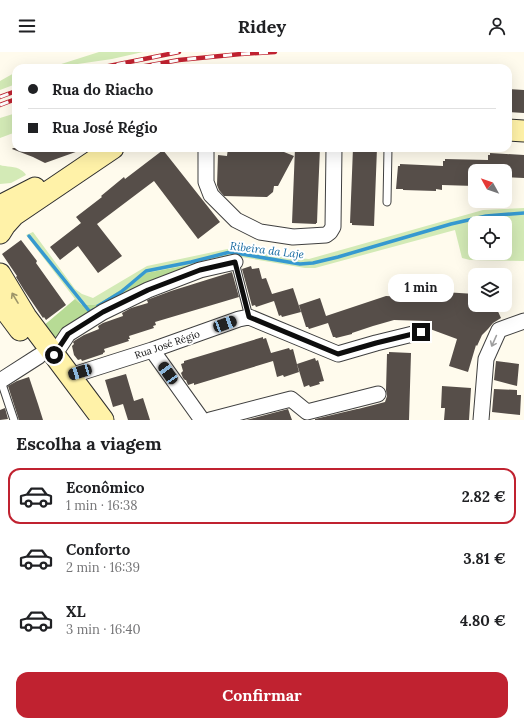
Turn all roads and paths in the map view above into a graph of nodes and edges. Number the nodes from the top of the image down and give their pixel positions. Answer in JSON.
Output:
{"nodes":[{"id":1,"x":512,"y":130,"type":"edge"},
{"id":2,"x":524,"y":131,"type":"edge"},
{"id":3,"x":105,"y":152,"type":"edge"},
{"id":4,"x":107,"y":152,"type":"edge"},
{"id":5,"x":206,"y":152,"type":"edge"},
{"id":6,"x":334,"y":152,"type":"edge"},
{"id":7,"x":388,"y":152,"type":"edge"},
{"id":8,"x":33,"y":189,"type":"junction"},
{"id":9,"x":0,"y":196,"type":"edge"},
{"id":10,"x":387,"y":202,"type":"dead end"},
{"id":11,"x":0,"y":206,"type":"edge"},
{"id":12,"x":0,"y":232,"type":"edge"},
{"id":13,"x":235,"y":262,"type":"joint"},
{"id":14,"x":0,"y":274,"type":"edge"},
{"id":15,"x":0,"y":303,"type":"edge"},
{"id":16,"x":249,"y":317,"type":"junction"},
{"id":17,"x":524,"y":321,"type":"edge"},
{"id":18,"x":421,"y":332,"type":"dead end"},
{"id":19,"x":152,"y":350,"type":"junction"},
{"id":20,"x":47,"y":355,"type":"junction"},
{"id":21,"x":70,"y":376,"type":"junction"},
{"id":22,"x":0,"y":381,"type":"edge"},
{"id":23,"x":378,"y":394,"type":"dead end"},
{"id":24,"x":14,"y":420,"type":"edge"},
{"id":25,"x":87,"y":420,"type":"edge"},
{"id":26,"x":103,"y":420,"type":"edge"},
{"id":27,"x":202,"y":420,"type":"edge"},
{"id":28,"x":210,"y":420,"type":"edge"},
{"id":29,"x":481,"y":420,"type":"edge"}],
"edges":[{"from":1,"to":2,"type":"street"},
{"from":3,"to":8,"type":"street"},
{"from":4,"to":12,"type":"street"},
{"from":5,"to":6,"type":"street"},
{"from":7,"to":10,"type":"lane"},
{"from":8,"to":9,"type":"street"},
{"from":8,"to":11,"type":"street"},
{"from":13,"to":16,"type":"lane"},
{"from":13,"to":20,"type":"street"},
{"from":20,"to":14,"type":"street","one_way":true},
{"from":15,"to":20,"type":"street"},
{"from":16,"to":18,"type":"street"},
{"from":16,"to":19,"type":"street","name":"Rua José Régio"},
{"from":17,"to":29,"type":"street","one_way":true},
{"from":19,"to":21,"type":"street","name":"Rua José Régio"},
{"from":19,"to":27,"type":"street"},
{"from":20,"to":21,"type":"street"},
{"from":20,"to":22,"type":"street"},
{"from":20,"to":25,"type":"street"},
{"from":21,"to":26,"type":"street"},
{"from":22,"to":24,"type":"lane"},
{"from":23,"to":28,"type":"street"}]}
